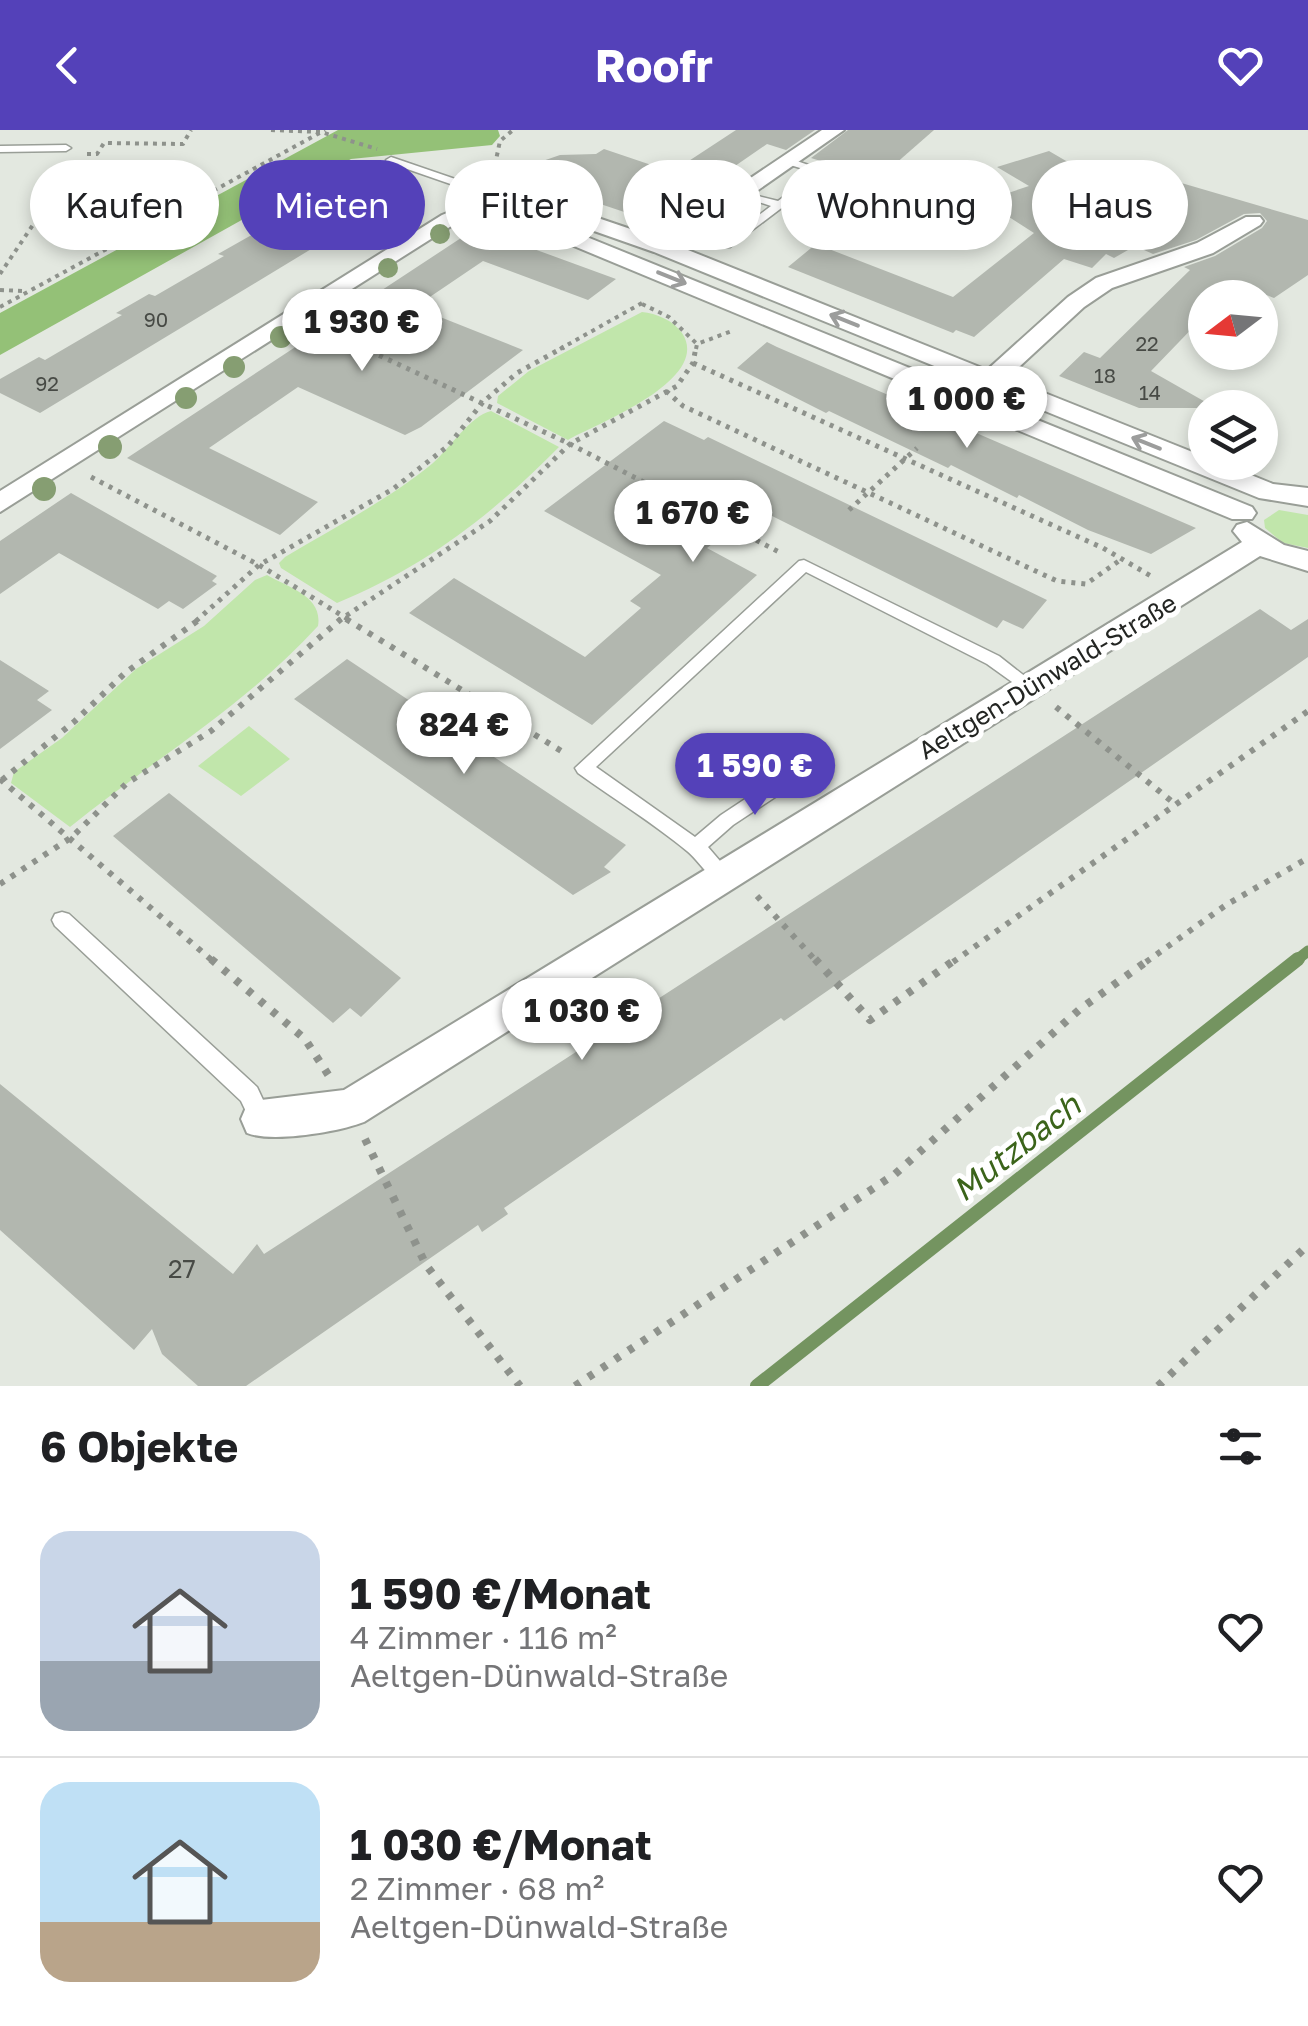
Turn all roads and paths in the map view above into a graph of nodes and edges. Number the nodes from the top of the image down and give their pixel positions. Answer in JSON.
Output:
{"nodes":[{"id":1,"x":191,"y":130,"type":"edge"},
{"id":2,"x":271,"y":130,"type":"edge"},
{"id":3,"x":513,"y":130,"type":"edge"},
{"id":4,"x":835,"y":130,"type":"edge"},
{"id":5,"x":323,"y":131,"type":"edge"},
{"id":6,"x":66,"y":148,"type":"dead end"},
{"id":7,"x":0,"y":149,"type":"edge"},
{"id":8,"x":81,"y":154,"type":"dead end"},
{"id":9,"x":391,"y":160,"type":"edge"},
{"id":10,"x":493,"y":160,"type":"edge"},
{"id":11,"x":788,"y":160,"type":"edge"},
{"id":12,"x":761,"y":199,"type":"edge"},
{"id":13,"x":781,"y":204,"type":"edge"},
{"id":14,"x":778,"y":206,"type":"junction"},
{"id":15,"x":761,"y":219,"type":"edge"},
{"id":16,"x":1253,"y":221,"type":"dead end"},
{"id":17,"x":445,"y":222,"type":"edge"},
{"id":18,"x":30,"y":230,"type":"edge"},
{"id":19,"x":603,"y":249,"type":"edge"},
{"id":20,"x":669,"y":250,"type":"edge"},
{"id":21,"x":649,"y":269,"type":"junction"},
{"id":22,"x":0,"y":274,"type":"edge"},
{"id":23,"x":0,"y":290,"type":"edge"},
{"id":24,"x":28,"y":292,"type":"junction"},
{"id":25,"x":642,"y":304,"type":"junction"},
{"id":26,"x":0,"y":307,"type":"edge"},
{"id":27,"x":759,"y":313,"type":"junction"},
{"id":28,"x":296,"y":317,"type":"junction"},
{"id":29,"x":697,"y":344,"type":"junction"},
{"id":30,"x":693,"y":363,"type":"junction"},
{"id":31,"x":990,"y":380,"type":"junction"},
{"id":32,"x":666,"y":392,"type":"junction"},
{"id":33,"x":482,"y":402,"type":"junction"},
{"id":34,"x":570,"y":444,"type":"junction"},
{"id":35,"x":916,"y":448,"type":"dead end"},
{"id":36,"x":905,"y":458,"type":"junction"},
{"id":37,"x":65,"y":463,"type":"junction"},
{"id":38,"x":1268,"y":492,"type":"junction"},
{"id":39,"x":867,"y":494,"type":"junction"},
{"id":40,"x":1308,"y":497,"type":"edge"},
{"id":41,"x":0,"y":503,"type":"edge"},
{"id":42,"x":849,"y":510,"type":"dead end"},
{"id":43,"x":1242,"y":513,"type":"junction"},
{"id":44,"x":1260,"y":544,"type":"junction"},
{"id":45,"x":1123,"y":558,"type":"junction"},
{"id":46,"x":1308,"y":561,"type":"edge"},
{"id":47,"x":804,"y":564,"type":"junction"},
{"id":48,"x":259,"y":565,"type":"junction"},
{"id":49,"x":1153,"y":577,"type":"dead end"},
{"id":50,"x":345,"y":615,"type":"junction"},
{"id":51,"x":1028,"y":685,"type":"junction"},
{"id":52,"x":1308,"y":711,"type":"edge"},
{"id":53,"x":584,"y":768,"type":"junction"},
{"id":54,"x":792,"y":777,"type":"dead end"},
{"id":55,"x":1,"y":779,"type":"edge"},
{"id":56,"x":1176,"y":804,"type":"junction"},
{"id":57,"x":72,"y":837,"type":"junction"},
{"id":58,"x":696,"y":847,"type":"junction"},
{"id":59,"x":1308,"y":858,"type":"edge"},
{"id":60,"x":728,"y":872,"type":"junction"},
{"id":61,"x":0,"y":884,"type":"edge"},
{"id":62,"x":62,"y":920,"type":"dead end"},
{"id":63,"x":350,"y":1108,"type":"junction"},
{"id":64,"x":261,"y":1118,"type":"joint"},
{"id":65,"x":1308,"y":1245,"type":"edge"},
{"id":66,"x":520,"y":1386,"type":"edge"},
{"id":67,"x":574,"y":1386,"type":"edge"},
{"id":68,"x":1158,"y":1386,"type":"edge"}],
"edges":[{"from":1,"to":8,"type":"path"},
{"from":2,"to":5,"type":"path"},
{"from":3,"to":10,"type":"path"},
{"from":4,"to":11,"type":"street"},
{"from":5,"to":9,"type":"path"},
{"from":5,"to":24,"type":"path"},
{"from":6,"to":7,"type":"lane"},
{"from":12,"to":14,"type":"lane"},
{"from":13,"to":14,"type":"lane"},
{"from":14,"to":15,"type":"lane"},
{"from":16,"to":31,"type":"street"},
{"from":17,"to":28,"type":"street"},
{"from":18,"to":22,"type":"path"},
{"from":19,"to":21,"type":"street"},
{"from":31,"to":20,"type":"street","one_way":true},
{"from":21,"to":25,"type":"path"},
{"from":21,"to":27,"type":"street","one_way":true},
{"from":23,"to":24,"type":"path"},
{"from":24,"to":26,"type":"path"},
{"from":25,"to":29,"type":"path"},
{"from":25,"to":33,"type":"path"},
{"from":27,"to":29,"type":"path"},
{"from":27,"to":43,"type":"street"},
{"from":28,"to":33,"type":"path"},
{"from":28,"to":37,"type":"street"},
{"from":29,"to":30,"type":"path"},
{"from":30,"to":32,"type":"path"},
{"from":30,"to":36,"type":"path"},
{"from":38,"to":31,"type":"street","one_way":true},
{"from":32,"to":34,"type":"path"},
{"from":32,"to":39,"type":"path"},
{"from":33,"to":34,"type":"path"},
{"from":33,"to":48,"type":"path"},
{"from":34,"to":47,"type":"path"},
{"from":34,"to":50,"type":"path"},
{"from":35,"to":36,"type":"path"},
{"from":36,"to":39,"type":"path"},
{"from":36,"to":45,"type":"path"},
{"from":37,"to":41,"type":"street"},
{"from":37,"to":48,"type":"path"},
{"from":38,"to":40,"type":"street"},
{"from":38,"to":43,"type":"street"},
{"from":39,"to":42,"type":"path"},
{"from":39,"to":45,"type":"path"},
{"from":43,"to":44,"type":"street"},
{"from":44,"to":46,"type":"street"},
{"from":44,"to":51,"type":"street","name":"Aeltgen-Dünwald-Straße"},
{"from":45,"to":49,"type":"path"},
{"from":47,"to":51,"type":"lane"},
{"from":47,"to":53,"type":"lane"},
{"from":48,"to":50,"type":"path"},
{"from":48,"to":55,"type":"path"},
{"from":50,"to":53,"type":"path"},
{"from":50,"to":57,"type":"path"},
{"from":51,"to":56,"type":"path"},
{"from":51,"to":60,"type":"street","name":"Aeltgen-Dünwald-Straße"},
{"from":52,"to":56,"type":"path"},
{"from":53,"to":58,"type":"lane"},
{"from":54,"to":58,"type":"lane"},
{"from":55,"to":57,"type":"path"},
{"from":56,"to":60,"type":"path"},
{"from":57,"to":61,"type":"path"},
{"from":57,"to":63,"type":"path"},
{"from":58,"to":60,"type":"lane"},
{"from":59,"to":67,"type":"path"},
{"from":60,"to":63,"type":"street","name":"Aeltgen-Dünwald-Straße"},
{"from":62,"to":64,"type":"lane"},
{"from":63,"to":64,"type":"street","name":"Aeltgen-Dünwald-Straße"},
{"from":63,"to":66,"type":"path"},
{"from":65,"to":68,"type":"path"}]}
